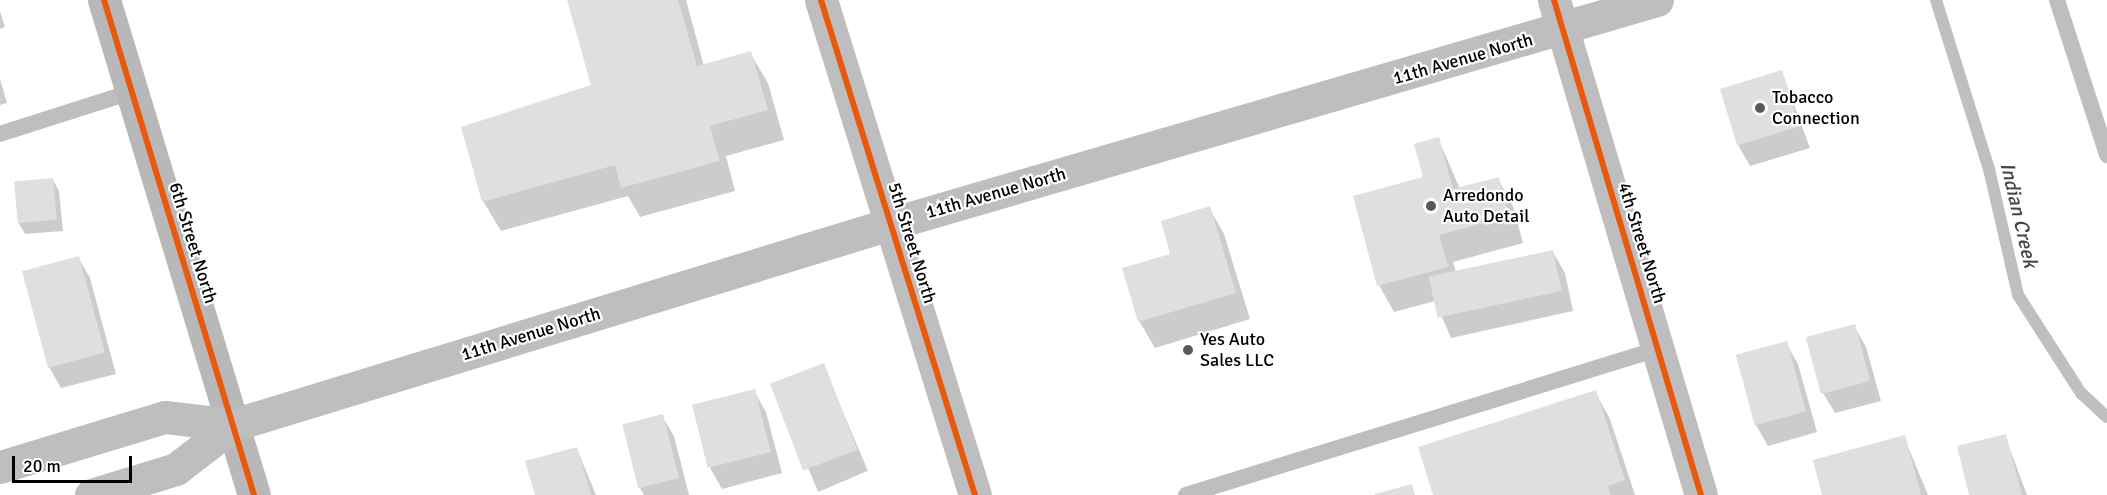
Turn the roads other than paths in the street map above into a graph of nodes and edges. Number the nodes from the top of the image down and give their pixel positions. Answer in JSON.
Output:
{"nodes":[{"id":1,"x":104,"y":0,"type":"edge"},
{"id":2,"x":821,"y":0,"type":"edge"},
{"id":3,"x":1657,"y":0,"type":"edge"},
{"id":4,"x":2057,"y":0,"type":"edge"},
{"id":5,"x":1559,"y":15,"type":"edge"},
{"id":6,"x":132,"y":92,"type":"junction"},
{"id":7,"x":0,"y":134,"type":"edge"},
{"id":8,"x":2107,"y":155,"type":"edge"},
{"id":9,"x":890,"y":224,"type":"junction"},
{"id":10,"x":1658,"y":349,"type":"junction"},
{"id":11,"x":233,"y":424,"type":"junction"},
{"id":12,"x":0,"y":467,"type":"edge"},
{"id":13,"x":91,"y":495,"type":"edge"},
{"id":14,"x":254,"y":495,"type":"edge"},
{"id":15,"x":975,"y":495,"type":"edge"},
{"id":16,"x":1186,"y":495,"type":"edge"},
{"id":17,"x":1701,"y":495,"type":"edge"}],
"edges":[{"from":1,"to":6,"type":"street","name":"6th Street North"},
{"from":2,"to":9,"type":"main road","name":"5th Street North"},
{"from":3,"to":5,"type":"main road","name":"11th Avenue North"},
{"from":4,"to":8,"type":"lane"},
{"from":5,"to":9,"type":"main road","name":"11th Avenue North"},
{"from":5,"to":10,"type":"main road","name":"4th Street North"},
{"from":6,"to":7,"type":"lane"},
{"from":6,"to":11,"type":"street","name":"6th Street North"},
{"from":9,"to":11,"type":"main road","name":"11th Avenue North"},
{"from":9,"to":15,"type":"main road","name":"5th Street North"},
{"from":10,"to":16,"type":"lane"},
{"from":10,"to":17,"type":"main road","name":"4th Street North"},
{"from":11,"to":12,"type":"main road","name":"11th Avenue North"},
{"from":11,"to":13,"type":"main road","name":"11th Avenue North"},
{"from":11,"to":14,"type":"street","name":"6th Street North"}]}
